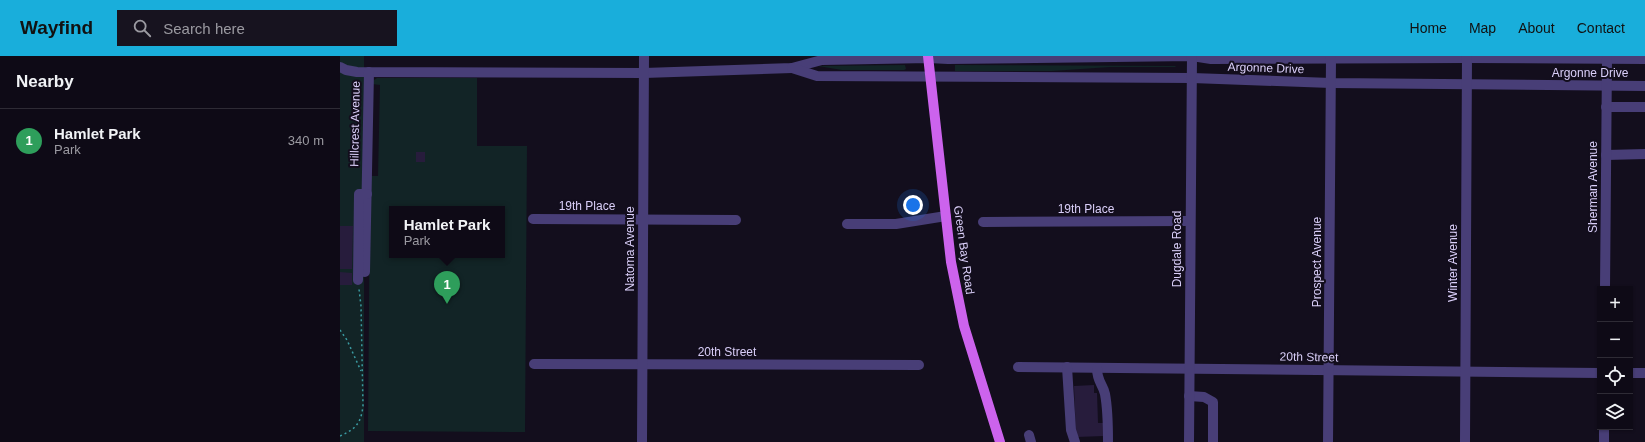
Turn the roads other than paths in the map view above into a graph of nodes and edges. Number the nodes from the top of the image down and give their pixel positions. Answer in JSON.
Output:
{"nodes":[{"id":1,"x":644,"y":56,"type":"edge"},
{"id":2,"x":1192,"y":56,"type":"edge"},
{"id":3,"x":929,"y":57,"type":"edge"},
{"id":4,"x":1330,"y":57,"type":"edge"},
{"id":5,"x":1467,"y":57,"type":"edge"},
{"id":6,"x":1524,"y":57,"type":"edge"},
{"id":7,"x":1606,"y":59,"type":"junction"},
{"id":8,"x":1645,"y":60,"type":"edge"},
{"id":9,"x":340,"y":67,"type":"edge"},
{"id":10,"x":792,"y":68,"type":"junction"},
{"id":11,"x":369,"y":72,"type":"junction"},
{"id":12,"x":644,"y":73,"type":"junction"},
{"id":13,"x":931,"y":76,"type":"junction"},
{"id":14,"x":1192,"y":78,"type":"junction"},
{"id":15,"x":1331,"y":83,"type":"junction"},
{"id":16,"x":1466,"y":85,"type":"junction"},
{"id":17,"x":1606,"y":86,"type":"junction"},
{"id":18,"x":1645,"y":86,"type":"edge"},
{"id":19,"x":1606,"y":107,"type":"junction"},
{"id":20,"x":1645,"y":107,"type":"edge"},
{"id":21,"x":1645,"y":154,"type":"edge"},
{"id":22,"x":1606,"y":155,"type":"junction"},
{"id":23,"x":367,"y":194,"type":"junction"},
{"id":24,"x":946,"y":216,"type":"junction"},
{"id":25,"x":533,"y":219,"type":"dead end"},
{"id":26,"x":643,"y":220,"type":"junction"},
{"id":27,"x":736,"y":220,"type":"dead end"},
{"id":28,"x":1190,"y":221,"type":"junction"},
{"id":29,"x":983,"y":222,"type":"dead end"},
{"id":30,"x":847,"y":224,"type":"dead end"},
{"id":31,"x":365,"y":272,"type":"dead end"},
{"id":32,"x":358,"y":280,"type":"road end"},
{"id":33,"x":1605,"y":286,"type":"edge"},
{"id":34,"x":534,"y":364,"type":"dead end"},
{"id":35,"x":643,"y":365,"type":"junction"},
{"id":36,"x":919,"y":366,"type":"dead end"},
{"id":37,"x":1018,"y":367,"type":"dead end"},
{"id":38,"x":1067,"y":367,"type":"junction"},
{"id":39,"x":1097,"y":368,"type":"junction"},
{"id":40,"x":1189,"y":368,"type":"junction"},
{"id":41,"x":1329,"y":370,"type":"junction"},
{"id":42,"x":1465,"y":372,"type":"junction"},
{"id":43,"x":1597,"y":373,"type":"edge"},
{"id":44,"x":1633,"y":373,"type":"edge"},
{"id":45,"x":1645,"y":373,"type":"edge"},
{"id":46,"x":1189,"y":396,"type":"junction"},
{"id":47,"x":1604,"y":430,"type":"edge"},
{"id":48,"x":642,"y":442,"type":"edge"},
{"id":49,"x":1000,"y":442,"type":"edge"},
{"id":50,"x":1075,"y":442,"type":"edge"},
{"id":51,"x":1108,"y":442,"type":"edge"},
{"id":52,"x":1189,"y":442,"type":"edge"},
{"id":53,"x":1214,"y":442,"type":"edge"},
{"id":54,"x":1328,"y":442,"type":"edge"},
{"id":55,"x":1465,"y":442,"type":"edge"},
{"id":56,"x":1604,"y":442,"type":"edge"}],
"edges":[{"from":1,"to":12,"type":"street","name":"Natoma Avenue"},
{"from":2,"to":3,"type":"street","name":"Argonne Drive"},
{"from":2,"to":4,"type":"street","name":"Argonne Drive"},
{"from":2,"to":14,"type":"street","name":"Dugdale Road"},
{"from":3,"to":10,"type":"street","name":"Argonne Drive"},
{"from":3,"to":13,"type":"main road","name":"Green Bay Road"},
{"from":4,"to":5,"type":"street","name":"Argonne Drive"},
{"from":4,"to":15,"type":"street","name":"Prospect Avenue"},
{"from":5,"to":6,"type":"street","name":"Argonne Drive"},
{"from":5,"to":16,"type":"street","name":"Winter Avenue"},
{"from":6,"to":7,"type":"street","name":"Argonne Drive"},
{"from":7,"to":8,"type":"street","name":"Argonne Drive"},
{"from":7,"to":17,"type":"street","name":"Sherman Avenue"},
{"from":9,"to":11,"type":"street","name":"Argonne Drive"},
{"from":10,"to":12,"type":"street","name":"Argonne Drive"},
{"from":10,"to":13,"type":"street","name":"Argonne Drive"},
{"from":11,"to":12,"type":"street","name":"Argonne Drive"},
{"from":11,"to":23,"type":"street","name":"Hillcrest Avenue"},
{"from":12,"to":26,"type":"street","name":"Natoma Avenue"},
{"from":13,"to":14,"type":"street","name":"Argonne Drive"},
{"from":13,"to":24,"type":"main road","name":"Green Bay Road"},
{"from":14,"to":15,"type":"street","name":"Argonne Drive"},
{"from":14,"to":28,"type":"street","name":"Dugdale Road"},
{"from":15,"to":16,"type":"street","name":"Argonne Drive"},
{"from":15,"to":41,"type":"street","name":"Prospect Avenue"},
{"from":16,"to":17,"type":"street","name":"Argonne Drive"},
{"from":16,"to":42,"type":"street","name":"Winter Avenue"},
{"from":17,"to":18,"type":"street","name":"Argonne Drive"},
{"from":17,"to":19,"type":"street","name":"Sherman Avenue"},
{"from":19,"to":20,"type":"street"},
{"from":19,"to":22,"type":"street","name":"Sherman Avenue"},
{"from":21,"to":22,"type":"street"},
{"from":22,"to":33,"type":"street","name":"Sherman Avenue"},
{"from":23,"to":31,"type":"street","name":"Hillcrest Avenue"},
{"from":23,"to":32,"type":"street"},
{"from":24,"to":30,"type":"street"},
{"from":24,"to":49,"type":"main road","name":"Green Bay Road"},
{"from":25,"to":26,"type":"street","name":"19th Place"},
{"from":26,"to":27,"type":"street","name":"19th Place"},
{"from":26,"to":35,"type":"street","name":"Natoma Avenue"},
{"from":28,"to":29,"type":"street","name":"19th Place"},
{"from":28,"to":40,"type":"street","name":"Dugdale Road"},
{"from":34,"to":35,"type":"street","name":"20th Street"},
{"from":35,"to":36,"type":"street","name":"20th Street"},
{"from":35,"to":48,"type":"street","name":"Natoma Avenue"},
{"from":37,"to":38,"type":"street","name":"20th Street"},
{"from":38,"to":39,"type":"street","name":"20th Street"},
{"from":38,"to":50,"type":"street"},
{"from":39,"to":40,"type":"street","name":"20th Street"},
{"from":39,"to":51,"type":"street"},
{"from":40,"to":41,"type":"street","name":"20th Street"},
{"from":40,"to":46,"type":"street","name":"Dugdale Road"},
{"from":41,"to":42,"type":"street","name":"20th Street"},
{"from":41,"to":54,"type":"street","name":"Prospect Avenue"},
{"from":42,"to":43,"type":"street","name":"20th Street"},
{"from":42,"to":55,"type":"street","name":"Winter Avenue"},
{"from":44,"to":45,"type":"street"},
{"from":46,"to":52,"type":"street","name":"Dugdale Road"},
{"from":46,"to":53,"type":"street"},
{"from":47,"to":56,"type":"street"}]}
